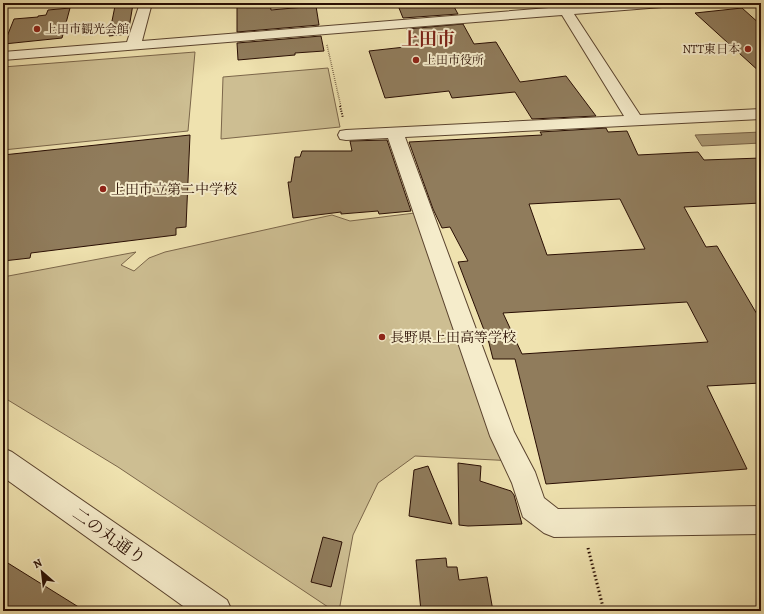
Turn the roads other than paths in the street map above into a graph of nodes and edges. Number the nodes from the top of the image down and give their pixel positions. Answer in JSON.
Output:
{"nodes":[{"id":1,"x":146,"y":3,"type":"edge"},
{"id":2,"x":662,"y":3,"type":"edge"},
{"id":3,"x":567,"y":7,"type":"edge"},
{"id":4,"x":133,"y":46,"type":"junction"},
{"id":5,"x":3,"y":56,"type":"edge"},
{"id":6,"x":761,"y":114,"type":"edge"},
{"id":7,"x":635,"y":121,"type":"junction"},
{"id":8,"x":395,"y":134,"type":"junction"},
{"id":9,"x":346,"y":135,"type":"road end"},
{"id":10,"x":3,"y":461,"type":"edge"},
{"id":11,"x":761,"y":520,"type":"edge"},
{"id":12,"x":216,"y":611,"type":"edge"}],
"edges":[{"from":1,"to":4,"type":"street"},
{"from":2,"to":3,"type":"street"},
{"from":3,"to":4,"type":"street"},
{"from":3,"to":7,"type":"street"},
{"from":4,"to":5,"type":"street"},
{"from":6,"to":7,"type":"street"},
{"from":7,"to":8,"type":"street"},
{"from":8,"to":9,"type":"street"},
{"from":8,"to":11,"type":"street"},
{"from":10,"to":12,"type":"street","name":"二の丸通り"}]}
